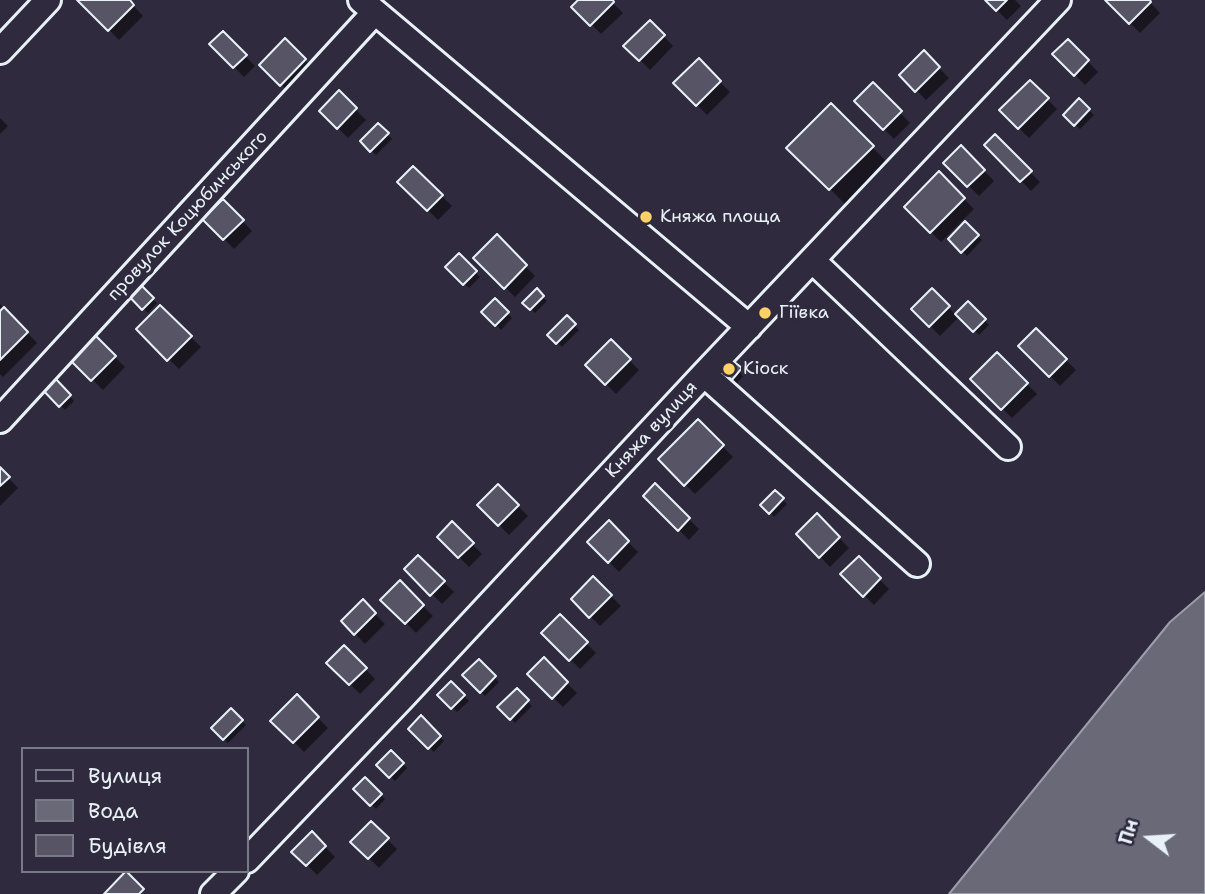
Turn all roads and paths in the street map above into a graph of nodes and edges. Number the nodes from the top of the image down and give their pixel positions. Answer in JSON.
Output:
{"nodes":[{"id":1,"x":48,"y":0,"type":"edge"},
{"id":2,"x":1058,"y":0,"type":"edge"},
{"id":3,"x":368,"y":6,"type":"edge"},
{"id":4,"x":0,"y":51,"type":"edge"},
{"id":5,"x":812,"y":260,"type":"junction"},
{"id":6,"x":749,"y":327,"type":"junction"},
{"id":7,"x":704,"y":374,"type":"junction"},
{"id":8,"x":0,"y":420,"type":"edge"},
{"id":9,"x":1008,"y":447,"type":"dead end"},
{"id":10,"x":917,"y":564,"type":"dead end"},
{"id":11,"x":248,"y":859,"type":"edge"},
{"id":12,"x":234,"y":873,"type":"edge"},
{"id":13,"x":213,"y":894,"type":"edge"}],
"edges":[{"from":1,"to":4,"type":"street"},
{"from":2,"to":5,"type":"street","name":"Княжа вулиця"},
{"from":3,"to":6,"type":"street"},
{"from":3,"to":8,"type":"street","name":"провулок Коцюбинського"},
{"from":5,"to":6,"type":"street","name":"Княжа вулиця"},
{"from":5,"to":9,"type":"street"},
{"from":6,"to":7,"type":"street","name":"Княжа вулиця"},
{"from":7,"to":10,"type":"street"},
{"from":7,"to":11,"type":"street","name":"Княжа вулиця"},
{"from":12,"to":13,"type":"street"}]}
